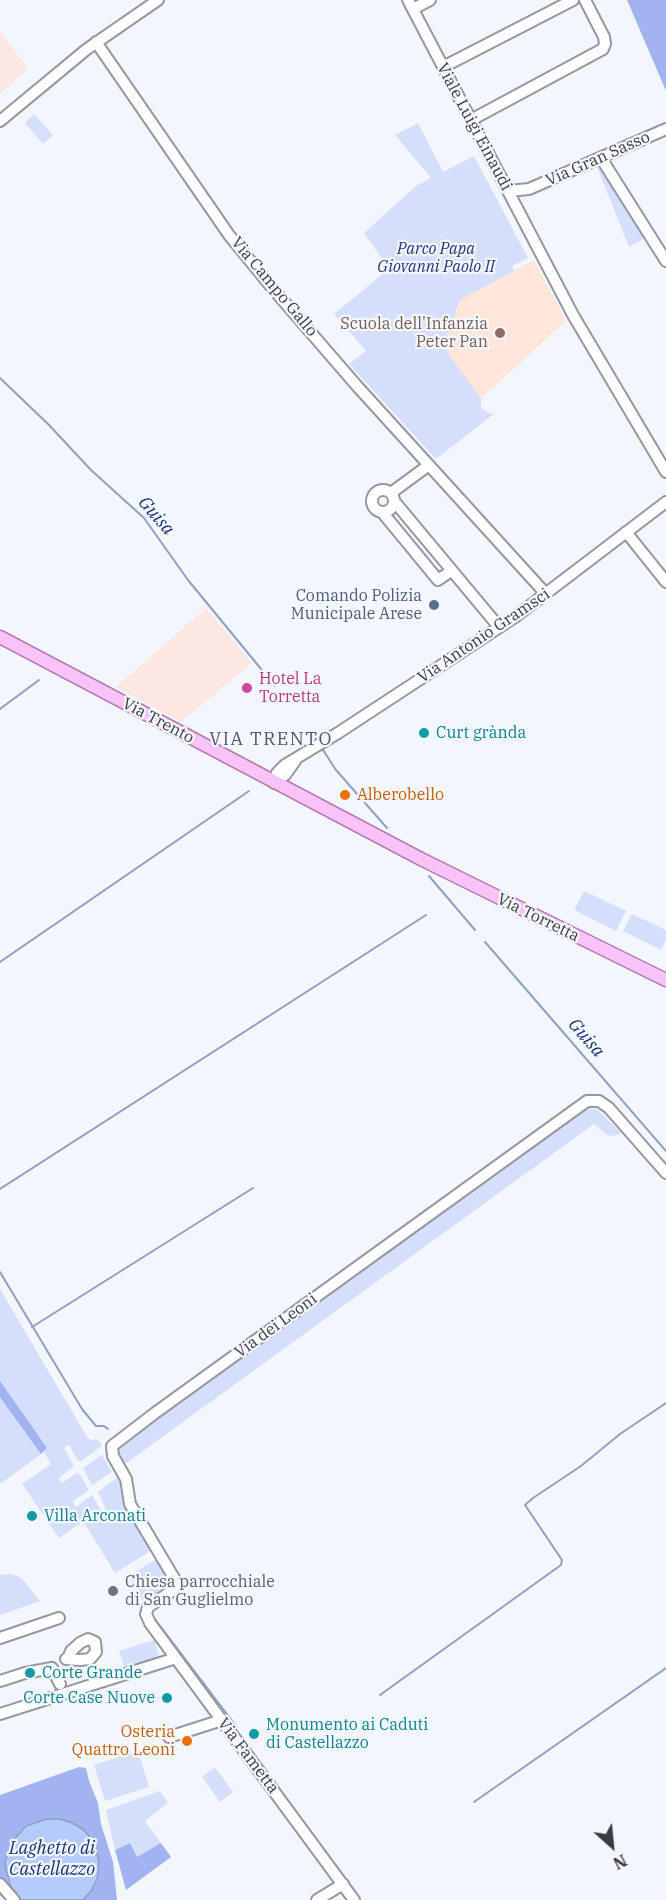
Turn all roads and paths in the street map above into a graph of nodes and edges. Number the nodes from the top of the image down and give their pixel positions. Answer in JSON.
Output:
{"nodes":[{"id":1,"x":158,"y":0,"type":"edge"},
{"id":2,"x":430,"y":0,"type":"edge"},
{"id":3,"x":573,"y":0,"type":"edge"},
{"id":4,"x":585,"y":0,"type":"edge"},
{"id":5,"x":410,"y":5,"type":"edge"},
{"id":6,"x":96,"y":42,"type":"junction"},
{"id":7,"x":443,"y":67,"type":"junction"},
{"id":8,"x":471,"y":120,"type":"junction"},
{"id":9,"x":0,"y":121,"type":"edge"},
{"id":10,"x":666,"y":129,"type":"edge"},
{"id":11,"x":601,"y":158,"type":"junction"},
{"id":12,"x":529,"y":189,"type":"junction"},
{"id":13,"x":508,"y":191,"type":"junction"},
{"id":14,"x":514,"y":204,"type":"junction"},
{"id":15,"x":666,"y":261,"type":"edge"},
{"id":16,"x":429,"y":465,"type":"junction"},
{"id":17,"x":666,"y":472,"type":"edge"},
{"id":18,"x":392,"y":497,"type":"junction"},
{"id":19,"x":666,"y":502,"type":"edge"},
{"id":20,"x":382,"y":512,"type":"junction"},
{"id":21,"x":626,"y":532,"type":"junction"},
{"id":22,"x":451,"y":571,"type":"junction"},
{"id":23,"x":666,"y":582,"type":"edge"},
{"id":24,"x":546,"y":594,"type":"junction"},
{"id":25,"x":500,"y":627,"type":"junction"},
{"id":26,"x":0,"y":637,"type":"edge"},
{"id":27,"x":274,"y":783,"type":"junction"},
{"id":28,"x":412,"y":854,"type":"joint"},
{"id":29,"x":666,"y":980,"type":"edge"},
{"id":30,"x":666,"y":1173,"type":"edge"},
{"id":31,"x":146,"y":1611,"type":"joint"},
{"id":32,"x":59,"y":1618,"type":"dead end"},
{"id":33,"x":0,"y":1638,"type":"edge"},
{"id":34,"x":176,"y":1658,"type":"junction"},
{"id":35,"x":0,"y":1681,"type":"edge"},
{"id":36,"x":62,"y":1690,"type":"junction"},
{"id":37,"x":0,"y":1714,"type":"edge"},
{"id":38,"x":222,"y":1720,"type":"junction"},
{"id":39,"x":168,"y":1737,"type":"dead end"},
{"id":40,"x":0,"y":1884,"type":"edge"},
{"id":41,"x":343,"y":1884,"type":"junction"},
{"id":42,"x":14,"y":1900,"type":"edge"},
{"id":43,"x":317,"y":1900,"type":"edge"},
{"id":44,"x":354,"y":1900,"type":"edge"}],
"edges":[{"from":1,"to":6,"type":"street"},
{"from":2,"to":5,"type":"street"},
{"from":3,"to":7,"type":"street"},
{"from":4,"to":8,"type":"street"},
{"from":5,"to":7,"type":"street","name":"Viale Luigi Einaudi"},
{"from":6,"to":9,"type":"street"},
{"from":6,"to":16,"type":"street","name":"Via Campo Gallo"},
{"from":7,"to":8,"type":"street","name":"Viale Luigi Einaudi"},
{"from":8,"to":13,"type":"street","name":"Viale Luigi Einaudi"},
{"from":10,"to":11,"type":"street","name":"Via Gran Sasso"},
{"from":11,"to":12,"type":"street","name":"Via Gran Sasso"},
{"from":11,"to":15,"type":"street"},
{"from":12,"to":13,"type":"street","name":"Via Gran Sasso"},
{"from":12,"to":14,"type":"street","name":"Via Gran Sasso"},
{"from":13,"to":14,"type":"street","name":"Viale Luigi Einaudi"},
{"from":14,"to":17,"type":"street","name":"Viale Luigi Einaudi"},
{"from":16,"to":18,"type":"street"},
{"from":16,"to":24,"type":"street","name":"Via Campo Gallo"},
{"from":18,"to":20,"type":"street"},
{"from":18,"to":20,"type":"street"},
{"from":18,"to":22,"type":"street"},
{"from":19,"to":21,"type":"street","name":"Via Antonio Gramsci"},
{"from":20,"to":22,"type":"street"},
{"from":21,"to":23,"type":"street"},
{"from":21,"to":24,"type":"street","name":"Via Antonio Gramsci"},
{"from":22,"to":25,"type":"street"},
{"from":24,"to":25,"type":"street","name":"Via Antonio Gramsci"},
{"from":25,"to":27,"type":"street","name":"Via Antonio Gramsci"},
{"from":26,"to":27,"type":"main road","name":"Via Trento"},
{"from":27,"to":28,"type":"main road","name":"Via Trento"},
{"from":28,"to":29,"type":"main road","name":"Via Torretta"},
{"from":30,"to":31,"type":"street","name":"Via dei Leoni"},
{"from":31,"to":34,"type":"street","name":"Via Fametta"},
{"from":32,"to":33,"type":"street"},
{"from":34,"to":36,"type":"street"},
{"from":34,"to":38,"type":"street","name":"Via Fametta"},
{"from":35,"to":36,"type":"street"},
{"from":36,"to":37,"type":"street"},
{"from":38,"to":39,"type":"street"},
{"from":38,"to":41,"type":"street","name":"Via Fametta"},
{"from":40,"to":42,"type":"street"},
{"from":41,"to":43,"type":"street"},
{"from":41,"to":44,"type":"street","name":"Via Fametta"}]}
